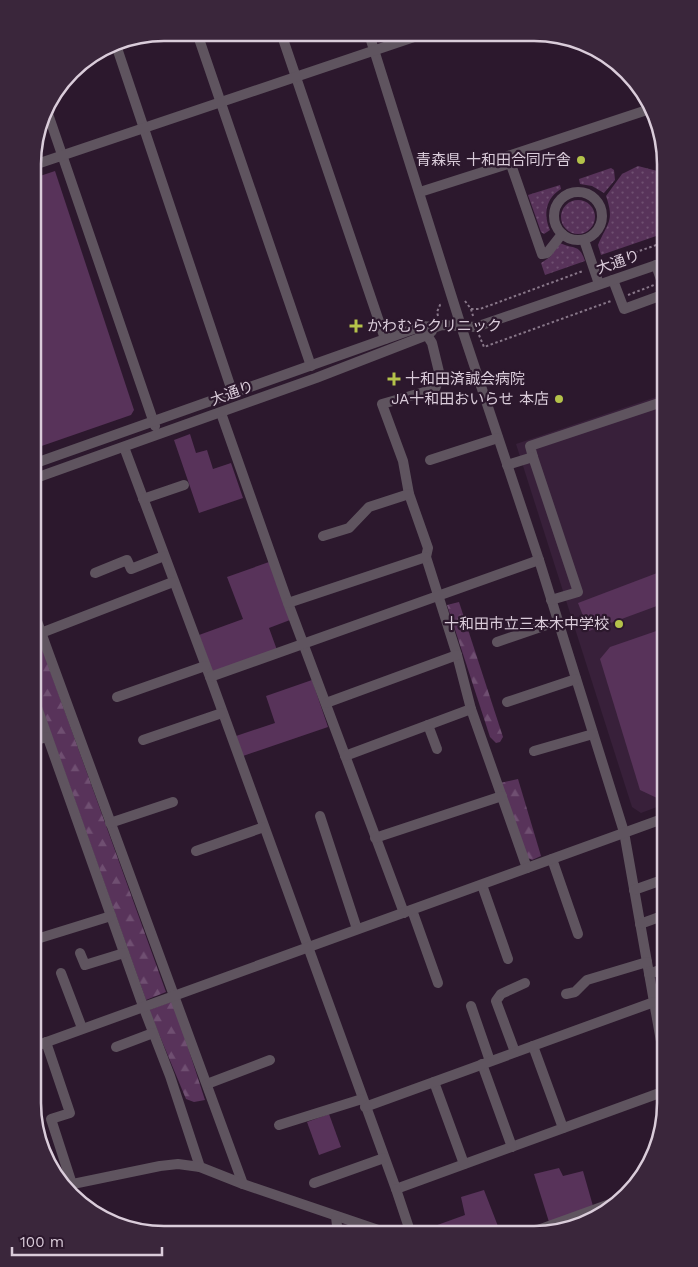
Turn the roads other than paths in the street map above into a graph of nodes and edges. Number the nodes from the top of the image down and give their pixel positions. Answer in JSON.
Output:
{"nodes":[{"id":1,"x":371,"y":41,"type":"edge"},
{"id":2,"x":402,"y":41,"type":"edge"},
{"id":3,"x":200,"y":42,"type":"edge"},
{"id":4,"x":284,"y":42,"type":"edge"},
{"id":5,"x":118,"y":51,"type":"edge"},
{"id":6,"x":374,"y":51,"type":"junction"},
{"id":7,"x":296,"y":76,"type":"junction"},
{"id":8,"x":220,"y":102,"type":"junction"},
{"id":9,"x":644,"y":111,"type":"edge"},
{"id":10,"x":50,"y":120,"type":"edge"},
{"id":11,"x":144,"y":128,"type":"junction"},
{"id":12,"x":62,"y":156,"type":"junction"},
{"id":13,"x":41,"y":163,"type":"edge"},
{"id":14,"x":511,"y":163,"type":"junction"},
{"id":15,"x":420,"y":192,"type":"junction"},
{"id":16,"x":562,"y":234,"type":"junction"},
{"id":17,"x":584,"y":240,"type":"junction"},
{"id":18,"x":657,"y":264,"type":"edge"},
{"id":19,"x":613,"y":280,"type":"junction"},
{"id":20,"x":599,"y":284,"type":"junction"},
{"id":21,"x":657,"y":293,"type":"edge"},
{"id":22,"x":461,"y":326,"type":"junction"},
{"id":23,"x":436,"y":327,"type":"junction"},
{"id":24,"x":427,"y":336,"type":"junction"},
{"id":25,"x":385,"y":339,"type":"junction"},
{"id":26,"x":311,"y":366,"type":"junction"},
{"id":27,"x":233,"y":394,"type":"junction"},
{"id":28,"x":657,"y":404,"type":"edge"},
{"id":29,"x":221,"y":413,"type":"junction"},
{"id":30,"x":153,"y":421,"type":"junction"},
{"id":31,"x":158,"y":434,"type":"junction"},
{"id":32,"x":498,"y":438,"type":"junction"},
{"id":33,"x":124,"y":447,"type":"junction"},
{"id":34,"x":533,"y":457,"type":"junction"},
{"id":35,"x":430,"y":460,"type":"dead end"},
{"id":36,"x":41,"y":461,"type":"edge"},
{"id":37,"x":507,"y":465,"type":"junction"},
{"id":38,"x":41,"y":476,"type":"edge"},
{"id":39,"x":184,"y":484,"type":"dead end"},
{"id":40,"x":409,"y":494,"type":"junction"},
{"id":41,"x":143,"y":499,"type":"junction"},
{"id":42,"x":323,"y":536,"type":"dead end"},
{"id":43,"x":164,"y":556,"type":"junction"},
{"id":44,"x":426,"y":557,"type":"junction"},
{"id":45,"x":538,"y":560,"type":"junction"},
{"id":46,"x":95,"y":573,"type":"dead end"},
{"id":47,"x":173,"y":582,"type":"junction"},
{"id":48,"x":438,"y":596,"type":"junction"},
{"id":49,"x":552,"y":600,"type":"junction"},
{"id":50,"x":288,"y":603,"type":"junction"},
{"id":51,"x":558,"y":621,"type":"junction"},
{"id":52,"x":41,"y":633,"type":"joint"},
{"id":53,"x":497,"y":642,"type":"dead end"},
{"id":54,"x":304,"y":643,"type":"junction"},
{"id":55,"x":456,"y":655,"type":"junction"},
{"id":56,"x":205,"y":666,"type":"junction"},
{"id":57,"x":210,"y":678,"type":"junction"},
{"id":58,"x":576,"y":679,"type":"junction"},
{"id":59,"x":116,"y":697,"type":"dead end"},
{"id":60,"x":507,"y":702,"type":"dead end"},
{"id":61,"x":326,"y":703,"type":"junction"},
{"id":62,"x":471,"y":709,"type":"junction"},
{"id":63,"x":222,"y":712,"type":"junction"},
{"id":64,"x":41,"y":719,"type":"edge"},
{"id":65,"x":428,"y":725,"type":"junction"},
{"id":66,"x":593,"y":734,"type":"junction"},
{"id":67,"x":47,"y":736,"type":"junction"},
{"id":68,"x":41,"y":739,"type":"edge"},
{"id":69,"x":143,"y":740,"type":"dead end"},
{"id":70,"x":437,"y":749,"type":"dead end"},
{"id":71,"x":534,"y":751,"type":"dead end"},
{"id":72,"x":345,"y":756,"type":"junction"},
{"id":73,"x":502,"y":796,"type":"junction"},
{"id":74,"x":173,"y":802,"type":"dead end"},
{"id":75,"x":320,"y":816,"type":"dead end"},
{"id":76,"x":656,"y":821,"type":"edge"},
{"id":77,"x":110,"y":823,"type":"junction"},
{"id":78,"x":264,"y":827,"type":"junction"},
{"id":79,"x":624,"y":832,"type":"junction"},
{"id":80,"x":375,"y":838,"type":"junction"},
{"id":81,"x":196,"y":851,"type":"dead end"},
{"id":82,"x":552,"y":859,"type":"junction"},
{"id":83,"x":527,"y":868,"type":"junction"},
{"id":84,"x":656,"y":882,"type":"edge"},
{"id":85,"x":482,"y":884,"type":"junction"},
{"id":86,"x":634,"y":890,"type":"junction"},
{"id":87,"x":408,"y":911,"type":"junction"},
{"id":88,"x":111,"y":916,"type":"junction"},
{"id":89,"x":656,"y":918,"type":"edge"},
{"id":90,"x":640,"y":924,"type":"junction"},
{"id":91,"x":357,"y":929,"type":"junction"},
{"id":92,"x":578,"y":934,"type":"dead end"},
{"id":93,"x":41,"y":938,"type":"edge"},
{"id":94,"x":307,"y":947,"type":"junction"},
{"id":95,"x":80,"y":953,"type":"dead end"},
{"id":96,"x":124,"y":953,"type":"junction"},
{"id":97,"x":508,"y":959,"type":"dead end"},
{"id":98,"x":647,"y":962,"type":"junction"},
{"id":99,"x":656,"y":971,"type":"edge"},
{"id":100,"x":61,"y":973,"type":"dead end"},
{"id":101,"x":649,"y":974,"type":"junction"},
{"id":102,"x":438,"y":983,"type":"dead end"},
{"id":103,"x":525,"y":983,"type":"dead end"},
{"id":104,"x":174,"y":994,"type":"junction"},
{"id":105,"x":566,"y":994,"type":"dead end"},
{"id":106,"x":654,"y":1002,"type":"junction"},
{"id":107,"x":143,"y":1006,"type":"junction"},
{"id":108,"x":471,"y":1006,"type":"dead end"},
{"id":109,"x":656,"y":1013,"type":"edge"},
{"id":110,"x":82,"y":1028,"type":"junction"},
{"id":111,"x":153,"y":1033,"type":"junction"},
{"id":112,"x":46,"y":1042,"type":"junction"},
{"id":113,"x":41,"y":1044,"type":"edge"},
{"id":114,"x":533,"y":1046,"type":"junction"},
{"id":115,"x":116,"y":1047,"type":"dead end"},
{"id":116,"x":515,"y":1052,"type":"junction"},
{"id":117,"x":270,"y":1060,"type":"dead end"},
{"id":118,"x":486,"y":1063,"type":"junction"},
{"id":119,"x":434,"y":1082,"type":"junction"},
{"id":120,"x":207,"y":1084,"type":"junction"},
{"id":121,"x":656,"y":1094,"type":"edge"},
{"id":122,"x":364,"y":1103,"type":"junction"},
{"id":123,"x":279,"y":1125,"type":"dead end"},
{"id":124,"x":562,"y":1128,"type":"junction"},
{"id":125,"x":512,"y":1147,"type":"junction"},
{"id":126,"x":384,"y":1158,"type":"junction"},
{"id":127,"x":464,"y":1164,"type":"junction"},
{"id":128,"x":200,"y":1167,"type":"junction"},
{"id":129,"x":69,"y":1180,"type":"edge"},
{"id":130,"x":314,"y":1183,"type":"dead end"},
{"id":131,"x":72,"y":1184,"type":"edge"},
{"id":132,"x":243,"y":1184,"type":"junction"},
{"id":133,"x":396,"y":1189,"type":"junction"},
{"id":134,"x":592,"y":1211,"type":"edge"},
{"id":135,"x":336,"y":1217,"type":"junction"},
{"id":136,"x":556,"y":1223,"type":"edge"},
{"id":137,"x":337,"y":1226,"type":"edge"},
{"id":138,"x":365,"y":1226,"type":"edge"},
{"id":139,"x":408,"y":1226,"type":"edge"}],
"edges":[{"from":1,"to":6,"type":"street"},
{"from":2,"to":6,"type":"street"},
{"from":3,"to":8,"type":"street"},
{"from":4,"to":7,"type":"street"},
{"from":5,"to":11,"type":"street"},
{"from":6,"to":7,"type":"street"},
{"from":6,"to":15,"type":"street"},
{"from":7,"to":8,"type":"street"},
{"from":7,"to":25,"type":"street"},
{"from":8,"to":11,"type":"street"},
{"from":8,"to":26,"type":"street"},
{"from":9,"to":14,"type":"street"},
{"from":10,"to":12,"type":"street"},
{"from":11,"to":12,"type":"street"},
{"from":11,"to":27,"type":"street"},
{"from":12,"to":13,"type":"street"},
{"from":12,"to":30,"type":"street"},
{"from":14,"to":15,"type":"street"},
{"from":14,"to":16,"type":"street"},
{"from":15,"to":22,"type":"street"},
{"from":16,"to":17,"type":"street"},
{"from":16,"to":17,"type":"street"},
{"from":17,"to":20,"type":"street"},
{"from":18,"to":19,"type":"street","name":"大通り"},
{"from":19,"to":20,"type":"street","name":"大通り"},
{"from":19,"to":21,"type":"street"},
{"from":20,"to":22,"type":"street","name":"大通り"},
{"from":22,"to":23,"type":"street","name":"大通り"},
{"from":22,"to":32,"type":"street"},
{"from":23,"to":24,"type":"street","name":"大通り"},
{"from":23,"to":25,"type":"street","name":"大通り"},
{"from":24,"to":29,"type":"street","name":"大通り"},
{"from":24,"to":40,"type":"street"},
{"from":25,"to":26,"type":"street","name":"大通り"},
{"from":26,"to":27,"type":"street","name":"大通り"},
{"from":27,"to":30,"type":"street","name":"大通り"},
{"from":28,"to":34,"type":"street"},
{"from":29,"to":31,"type":"street","name":"大通り"},
{"from":29,"to":50,"type":"street"},
{"from":30,"to":31,"type":"street"},
{"from":30,"to":36,"type":"street","name":"大通り"},
{"from":31,"to":33,"type":"street","name":"大通り"},
{"from":32,"to":35,"type":"street"},
{"from":32,"to":37,"type":"street"},
{"from":33,"to":38,"type":"street","name":"大通り"},
{"from":33,"to":41,"type":"street"},
{"from":34,"to":37,"type":"street"},
{"from":34,"to":49,"type":"street"},
{"from":37,"to":45,"type":"street"},
{"from":39,"to":41,"type":"street"},
{"from":40,"to":42,"type":"street"},
{"from":40,"to":44,"type":"street"},
{"from":41,"to":43,"type":"street"},
{"from":43,"to":46,"type":"street"},
{"from":43,"to":47,"type":"street"},
{"from":44,"to":48,"type":"street"},
{"from":44,"to":50,"type":"street"},
{"from":45,"to":48,"type":"street"},
{"from":45,"to":49,"type":"street"},
{"from":47,"to":52,"type":"street"},
{"from":47,"to":56,"type":"street"},
{"from":48,"to":54,"type":"street"},
{"from":48,"to":55,"type":"street"},
{"from":49,"to":51,"type":"street"},
{"from":50,"to":54,"type":"street"},
{"from":51,"to":53,"type":"street"},
{"from":51,"to":58,"type":"street"},
{"from":52,"to":77,"type":"street"},
{"from":54,"to":57,"type":"street"},
{"from":54,"to":61,"type":"street"},
{"from":55,"to":61,"type":"street"},
{"from":55,"to":62,"type":"street"},
{"from":56,"to":57,"type":"street"},
{"from":56,"to":59,"type":"street"},
{"from":57,"to":63,"type":"street"},
{"from":58,"to":60,"type":"street"},
{"from":58,"to":66,"type":"street"},
{"from":61,"to":72,"type":"street"},
{"from":62,"to":65,"type":"street"},
{"from":62,"to":73,"type":"street"},
{"from":63,"to":69,"type":"street"},
{"from":63,"to":78,"type":"street"},
{"from":64,"to":67,"type":"street"},
{"from":65,"to":70,"type":"street"},
{"from":65,"to":72,"type":"street"},
{"from":66,"to":71,"type":"street"},
{"from":66,"to":79,"type":"street"},
{"from":67,"to":68,"type":"street"},
{"from":67,"to":88,"type":"street"},
{"from":72,"to":80,"type":"street"},
{"from":73,"to":80,"type":"street"},
{"from":73,"to":83,"type":"street"},
{"from":74,"to":77,"type":"street"},
{"from":75,"to":91,"type":"street"},
{"from":76,"to":79,"type":"street"},
{"from":77,"to":104,"type":"street"},
{"from":78,"to":81,"type":"street"},
{"from":78,"to":94,"type":"street"},
{"from":79,"to":82,"type":"street"},
{"from":79,"to":86,"type":"street"},
{"from":80,"to":87,"type":"street"},
{"from":82,"to":83,"type":"street"},
{"from":82,"to":92,"type":"street"},
{"from":83,"to":85,"type":"street"},
{"from":84,"to":86,"type":"street"},
{"from":85,"to":87,"type":"street"},
{"from":85,"to":97,"type":"street"},
{"from":86,"to":90,"type":"street"},
{"from":87,"to":91,"type":"street"},
{"from":87,"to":102,"type":"street"},
{"from":88,"to":93,"type":"street"},
{"from":88,"to":96,"type":"street"},
{"from":89,"to":90,"type":"street"},
{"from":90,"to":98,"type":"street"},
{"from":91,"to":94,"type":"street"},
{"from":94,"to":104,"type":"street"},
{"from":94,"to":122,"type":"street"},
{"from":95,"to":96,"type":"street"},
{"from":96,"to":107,"type":"street"},
{"from":98,"to":101,"type":"street"},
{"from":98,"to":105,"type":"street"},
{"from":99,"to":101,"type":"street"},
{"from":100,"to":110,"type":"street"},
{"from":101,"to":106,"type":"street"},
{"from":103,"to":116,"type":"street"},
{"from":104,"to":107,"type":"street"},
{"from":104,"to":120,"type":"street"},
{"from":106,"to":109,"type":"street"},
{"from":106,"to":114,"type":"street"},
{"from":107,"to":110,"type":"street"},
{"from":107,"to":111,"type":"street"},
{"from":108,"to":118,"type":"street"},
{"from":110,"to":112,"type":"street"},
{"from":111,"to":115,"type":"street"},
{"from":111,"to":128,"type":"street"},
{"from":112,"to":113,"type":"street"},
{"from":112,"to":129,"type":"street"},
{"from":114,"to":116,"type":"street"},
{"from":114,"to":124,"type":"street"},
{"from":116,"to":118,"type":"street"},
{"from":117,"to":120,"type":"street"},
{"from":118,"to":119,"type":"street"},
{"from":118,"to":125,"type":"street"},
{"from":119,"to":122,"type":"street"},
{"from":119,"to":127,"type":"street"},
{"from":120,"to":132,"type":"street"},
{"from":121,"to":124,"type":"street"},
{"from":122,"to":123,"type":"street"},
{"from":122,"to":126,"type":"street"},
{"from":124,"to":125,"type":"street"},
{"from":125,"to":127,"type":"street"},
{"from":126,"to":130,"type":"street"},
{"from":126,"to":133,"type":"street"},
{"from":127,"to":133,"type":"street"},
{"from":128,"to":131,"type":"street"},
{"from":128,"to":132,"type":"street"},
{"from":132,"to":135,"type":"street"},
{"from":133,"to":139,"type":"street"},
{"from":134,"to":136,"type":"street"},
{"from":135,"to":137,"type":"street"},
{"from":135,"to":138,"type":"street"}]}
